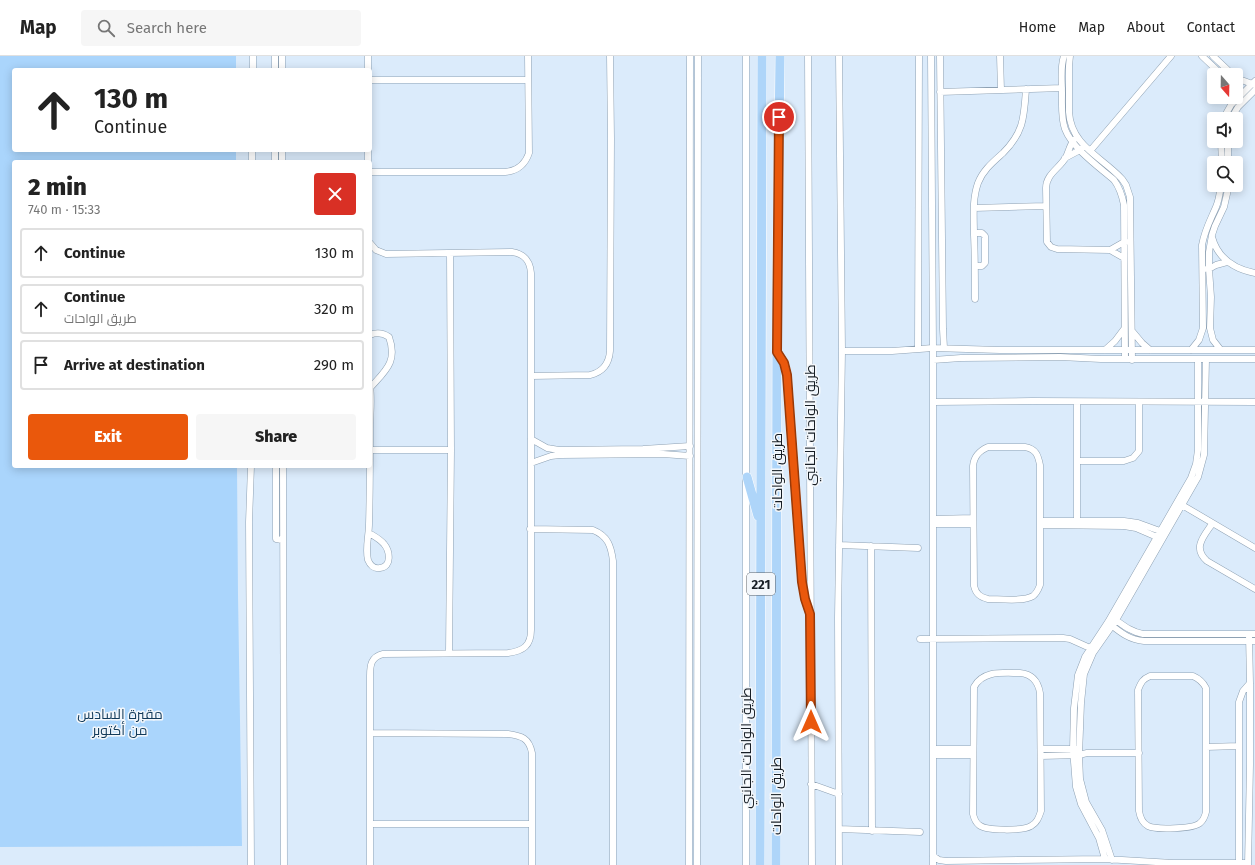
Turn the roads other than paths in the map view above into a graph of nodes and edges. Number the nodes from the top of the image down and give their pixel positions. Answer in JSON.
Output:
{"nodes":[{"id":1,"x":253,"y":56,"type":"edge"},
{"id":2,"x":275,"y":56,"type":"edge"},
{"id":3,"x":282,"y":56,"type":"edge"},
{"id":4,"x":368,"y":56,"type":"edge"},
{"id":5,"x":528,"y":56,"type":"edge"},
{"id":6,"x":610,"y":56,"type":"edge"},
{"id":7,"x":690,"y":56,"type":"edge"},
{"id":8,"x":698,"y":56,"type":"edge"},
{"id":9,"x":746,"y":56,"type":"edge"},
{"id":10,"x":762,"y":56,"type":"edge"},
{"id":11,"x":780,"y":56,"type":"edge"},
{"id":12,"x":808,"y":56,"type":"edge"},
{"id":13,"x":839,"y":56,"type":"edge"},
{"id":14,"x":919,"y":56,"type":"edge"},
{"id":15,"x":931,"y":56,"type":"edge"},
{"id":16,"x":940,"y":56,"type":"edge"},
{"id":17,"x":1000,"y":56,"type":"edge"},
{"id":18,"x":1064,"y":56,"type":"edge"},
{"id":19,"x":1070,"y":56,"type":"edge"},
{"id":20,"x":1171,"y":56,"type":"edge"},
{"id":21,"x":1202,"y":56,"type":"edge"},
{"id":22,"x":1213,"y":56,"type":"edge"},
{"id":23,"x":253,"y":68,"type":"edge"},
{"id":24,"x":275,"y":68,"type":"edge"},
{"id":25,"x":282,"y":68,"type":"edge"},
{"id":26,"x":368,"y":68,"type":"edge"},
{"id":27,"x":1215,"y":68,"type":"edge"},
{"id":28,"x":1226,"y":68,"type":"edge"},
{"id":29,"x":372,"y":80,"type":"edge"},
{"id":30,"x":528,"y":80,"type":"junction"},
{"id":31,"x":1243,"y":81,"type":"edge"},
{"id":32,"x":1254,"y":85,"type":"edge"},
{"id":33,"x":1062,"y":88,"type":"junction"},
{"id":34,"x":1026,"y":89,"type":"junction"},
{"id":35,"x":1000,"y":90,"type":"junction"},
{"id":36,"x":940,"y":92,"type":"junction"},
{"id":37,"x":1243,"y":94,"type":"edge"},
{"id":38,"x":1074,"y":139,"type":"junction"},
{"id":39,"x":778,"y":145,"type":"junction"},
{"id":40,"x":762,"y":146,"type":"junction"},
{"id":41,"x":1082,"y":148,"type":"junction"},
{"id":42,"x":1090,"y":151,"type":"junction"},
{"id":43,"x":1065,"y":158,"type":"junction"},
{"id":44,"x":372,"y":172,"type":"edge"},
{"id":45,"x":1219,"y":192,"type":"edge"},
{"id":46,"x":1227,"y":192,"type":"edge"},
{"id":47,"x":1046,"y":206,"type":"junction"},
{"id":48,"x":974,"y":208,"type":"junction"},
{"id":49,"x":690,"y":223,"type":"junction"},
{"id":50,"x":698,"y":223,"type":"junction"},
{"id":51,"x":974,"y":233,"type":"junction"},
{"id":52,"x":1212,"y":235,"type":"junction"},
{"id":53,"x":1127,"y":242,"type":"junction"},
{"id":54,"x":372,"y":245,"type":"edge"},
{"id":55,"x":1110,"y":250,"type":"junction"},
{"id":56,"x":450,"y":253,"type":"junction"},
{"id":57,"x":1124,"y":258,"type":"junction"},
{"id":58,"x":1228,"y":262,"type":"junction"},
{"id":59,"x":975,"y":266,"type":"junction"},
{"id":60,"x":1206,"y":269,"type":"junction"},
{"id":61,"x":1255,"y":274,"type":"edge"},
{"id":62,"x":975,"y":299,"type":"dead end"},
{"id":63,"x":1124,"y":329,"type":"junction"},
{"id":64,"x":1132,"y":330,"type":"junction"},
{"id":65,"x":372,"y":335,"type":"edge"},
{"id":66,"x":690,"y":340,"type":"junction"},
{"id":67,"x":697,"y":340,"type":"junction"},
{"id":68,"x":918,"y":348,"type":"junction"},
{"id":69,"x":933,"y":348,"type":"junction"},
{"id":70,"x":944,"y":348,"type":"junction"},
{"id":71,"x":1220,"y":349,"type":"junction"},
{"id":72,"x":1105,"y":350,"type":"junction"},
{"id":73,"x":1125,"y":350,"type":"junction"},
{"id":74,"x":1132,"y":350,"type":"junction"},
{"id":75,"x":1150,"y":350,"type":"junction"},
{"id":76,"x":1191,"y":350,"type":"junction"},
{"id":77,"x":1255,"y":350,"type":"edge"},
{"id":78,"x":842,"y":351,"type":"junction"},
{"id":79,"x":777,"y":352,"type":"junction"},
{"id":80,"x":1125,"y":359,"type":"junction"},
{"id":81,"x":1198,"y":359,"type":"junction"},
{"id":82,"x":1206,"y":359,"type":"junction"},
{"id":83,"x":1255,"y":359,"type":"edge"},
{"id":84,"x":933,"y":360,"type":"junction"},
{"id":85,"x":1132,"y":360,"type":"junction"},
{"id":86,"x":531,"y":376,"type":"junction"},
{"id":87,"x":372,"y":385,"type":"edge"},
{"id":88,"x":933,"y":402,"type":"junction"},
{"id":89,"x":1077,"y":402,"type":"junction"},
{"id":90,"x":1139,"y":402,"type":"junction"},
{"id":91,"x":1201,"y":402,"type":"junction"},
{"id":92,"x":1255,"y":402,"type":"edge"},
{"id":93,"x":531,"y":439,"type":"junction"},
{"id":94,"x":690,"y":446,"type":"junction"},
{"id":95,"x":372,"y":450,"type":"edge"},
{"id":96,"x":451,"y":450,"type":"junction"},
{"id":97,"x":690,"y":456,"type":"junction"},
{"id":98,"x":1077,"y":461,"type":"junction"},
{"id":99,"x":531,"y":462,"type":"junction"},
{"id":100,"x":251,"y":468,"type":"edge"},
{"id":101,"x":276,"y":468,"type":"edge"},
{"id":102,"x":283,"y":468,"type":"edge"},
{"id":103,"x":370,"y":468,"type":"edge"},
{"id":104,"x":747,"y":477,"type":"junction"},
{"id":105,"x":1182,"y":506,"type":"junction"},
{"id":106,"x":1077,"y":520,"type":"junction"},
{"id":107,"x":933,"y":521,"type":"junction"},
{"id":108,"x":973,"y":521,"type":"junction"},
{"id":109,"x":1040,"y":523,"type":"junction"},
{"id":110,"x":1111,"y":523,"type":"junction"},
{"id":111,"x":1212,"y":524,"type":"junction"},
{"id":112,"x":762,"y":526,"type":"junction"},
{"id":113,"x":530,"y":529,"type":"junction"},
{"id":114,"x":369,"y":533,"type":"junction"},
{"id":115,"x":1158,"y":534,"type":"junction"},
{"id":116,"x":279,"y":540,"type":"junction"},
{"id":117,"x":839,"y":545,"type":"junction"},
{"id":118,"x":871,"y":546,"type":"junction"},
{"id":119,"x":918,"y":548,"type":"dead end"},
{"id":120,"x":1255,"y":548,"type":"edge"},
{"id":121,"x":1255,"y":589,"type":"edge"},
{"id":122,"x":810,"y":614,"type":"junction"},
{"id":123,"x":1114,"y":618,"type":"junction"},
{"id":124,"x":1110,"y":624,"type":"junction"},
{"id":125,"x":1147,"y":638,"type":"junction"},
{"id":126,"x":1252,"y":638,"type":"edge"},
{"id":127,"x":920,"y":639,"type":"dead end"},
{"id":128,"x":933,"y":639,"type":"junction"},
{"id":129,"x":1090,"y":648,"type":"junction"},
{"id":130,"x":449,"y":653,"type":"junction"},
{"id":131,"x":1250,"y":683,"type":"junction"},
{"id":132,"x":370,"y":733,"type":"junction"},
{"id":133,"x":1239,"y":746,"type":"junction"},
{"id":134,"x":1206,"y":747,"type":"junction"},
{"id":135,"x":933,"y":752,"type":"junction"},
{"id":136,"x":973,"y":752,"type":"junction"},
{"id":137,"x":1076,"y":752,"type":"junction"},
{"id":138,"x":1041,"y":753,"type":"junction"},
{"id":139,"x":1138,"y":753,"type":"junction"},
{"id":140,"x":811,"y":784,"type":"junction"},
{"id":141,"x":689,"y":787,"type":"junction"},
{"id":142,"x":698,"y":787,"type":"junction"},
{"id":143,"x":839,"y":794,"type":"junction"},
{"id":144,"x":370,"y":824,"type":"junction"},
{"id":145,"x":532,"y":824,"type":"junction"},
{"id":146,"x":276,"y":825,"type":"dead end"},
{"id":147,"x":283,"y":826,"type":"junction"},
{"id":148,"x":839,"y":829,"type":"junction"},
{"id":149,"x":872,"y":831,"type":"junction"},
{"id":150,"x":920,"y":832,"type":"dead end"},
{"id":151,"x":933,"y":856,"type":"junction"},
{"id":152,"x":1105,"y":859,"type":"junction"},
{"id":153,"x":1112,"y":860,"type":"junction"},
{"id":154,"x":1077,"y":862,"type":"edge"},
{"id":155,"x":1131,"y":863,"type":"edge"},
{"id":156,"x":1239,"y":864,"type":"edge"},
{"id":157,"x":1248,"y":864,"type":"edge"},
{"id":158,"x":251,"y":865,"type":"edge"},
{"id":159,"x":284,"y":865,"type":"edge"},
{"id":160,"x":370,"y":865,"type":"edge"},
{"id":161,"x":532,"y":865,"type":"edge"},
{"id":162,"x":613,"y":865,"type":"edge"},
{"id":163,"x":689,"y":865,"type":"edge"},
{"id":164,"x":697,"y":865,"type":"edge"},
{"id":165,"x":746,"y":865,"type":"edge"},
{"id":166,"x":760,"y":865,"type":"edge"},
{"id":167,"x":776,"y":865,"type":"edge"},
{"id":168,"x":812,"y":865,"type":"edge"},
{"id":169,"x":839,"y":865,"type":"edge"},
{"id":170,"x":933,"y":865,"type":"edge"}],
"edges":[{"from":1,"to":23,"type":"street"},
{"from":2,"to":24,"type":"street"},
{"from":3,"to":25,"type":"street"},
{"from":4,"to":26,"type":"street"},
{"from":5,"to":30,"type":"street"},
{"from":6,"to":86,"type":"street"},
{"from":7,"to":49,"type":"street"},
{"from":8,"to":50,"type":"street"},
{"from":9,"to":104,"type":"street","name":"طريق الواحات الجانبي"},
{"from":10,"to":40,"type":"highway","name":"طريق الواحات","number":"221"},
{"from":11,"to":39,"type":"highway","name":"طريق الواحات","number":"221"},
{"from":12,"to":122,"type":"street","name":"طريق الواحات الجانبي"},
{"from":13,"to":78,"type":"street"},
{"from":14,"to":68,"type":"street"},
{"from":15,"to":69,"type":"street"},
{"from":16,"to":36,"type":"street"},
{"from":17,"to":35,"type":"street"},
{"from":18,"to":33,"type":"street"},
{"from":19,"to":38,"type":"street"},
{"from":20,"to":42,"type":"street"},
{"from":21,"to":27,"type":"street"},
{"from":22,"to":28,"type":"street"},
{"from":29,"to":30,"type":"street"},
{"from":30,"to":44,"type":"street"},
{"from":31,"to":32,"type":"street"},
{"from":32,"to":37,"type":"street"},
{"from":33,"to":34,"type":"street"},
{"from":33,"to":38,"type":"street"},
{"from":34,"to":35,"type":"street"},
{"from":34,"to":48,"type":"street"},
{"from":35,"to":36,"type":"street"},
{"from":36,"to":70,"type":"street"},
{"from":38,"to":41,"type":"street"},
{"from":38,"to":43,"type":"street"},
{"from":39,"to":40,"type":"highway"},
{"from":39,"to":79,"type":"highway","name":"طريق الواحات","number":"221"},
{"from":40,"to":112,"type":"highway","name":"طريق الواحات","number":"221"},
{"from":41,"to":42,"type":"street"},
{"from":41,"to":43,"type":"street"},
{"from":41,"to":53,"type":"street"},
{"from":42,"to":53,"type":"street"},
{"from":43,"to":47,"type":"street"},
{"from":45,"to":60,"type":"street"},
{"from":46,"to":52,"type":"street"},
{"from":47,"to":48,"type":"street"},
{"from":47,"to":55,"type":"street"},
{"from":48,"to":51,"type":"street"},
{"from":49,"to":50,"type":"street"},
{"from":49,"to":66,"type":"street"},
{"from":50,"to":67,"type":"street"},
{"from":51,"to":59,"type":"street"},
{"from":51,"to":59,"type":"street"},
{"from":52,"to":58,"type":"street"},
{"from":52,"to":60,"type":"street"},
{"from":53,"to":55,"type":"street"},
{"from":53,"to":57,"type":"street"},
{"from":53,"to":64,"type":"street"},
{"from":54,"to":56,"type":"street"},
{"from":55,"to":57,"type":"street"},
{"from":56,"to":86,"type":"street"},
{"from":56,"to":96,"type":"street"},
{"from":57,"to":63,"type":"street"},
{"from":58,"to":60,"type":"street"},
{"from":58,"to":61,"type":"street"},
{"from":59,"to":62,"type":"street"},
{"from":60,"to":71,"type":"street"},
{"from":60,"to":76,"type":"street"},
{"from":63,"to":72,"type":"street"},
{"from":63,"to":73,"type":"street"},
{"from":64,"to":74,"type":"street"},
{"from":64,"to":75,"type":"street"},
{"from":65,"to":87,"type":"street"},
{"from":66,"to":67,"type":"street"},
{"from":66,"to":94,"type":"street"},
{"from":67,"to":142,"type":"street"},
{"from":68,"to":69,"type":"street"},
{"from":68,"to":78,"type":"street"},
{"from":69,"to":70,"type":"street"},
{"from":69,"to":84,"type":"street"},
{"from":70,"to":72,"type":"street"},
{"from":71,"to":76,"type":"street"},
{"from":71,"to":77,"type":"street"},
{"from":72,"to":73,"type":"street"},
{"from":73,"to":74,"type":"street"},
{"from":73,"to":80,"type":"street"},
{"from":74,"to":75,"type":"street"},
{"from":74,"to":85,"type":"street"},
{"from":75,"to":76,"type":"street"},
{"from":78,"to":117,"type":"street"},
{"from":79,"to":122,"type":"highway"},
{"from":79,"to":167,"type":"highway","name":"طريق الواحات","number":"221"},
{"from":80,"to":84,"type":"street"},
{"from":80,"to":85,"type":"street"},
{"from":81,"to":82,"type":"street"},
{"from":81,"to":85,"type":"street"},
{"from":81,"to":91,"type":"street"},
{"from":82,"to":83,"type":"street"},
{"from":82,"to":91,"type":"street"},
{"from":84,"to":88,"type":"street"},
{"from":86,"to":93,"type":"street"},
{"from":88,"to":89,"type":"street"},
{"from":88,"to":107,"type":"street"},
{"from":89,"to":90,"type":"street"},
{"from":89,"to":98,"type":"street"},
{"from":90,"to":91,"type":"street"},
{"from":90,"to":98,"type":"street"},
{"from":91,"to":92,"type":"street"},
{"from":91,"to":105,"type":"street"},
{"from":91,"to":115,"type":"street"},
{"from":93,"to":94,"type":"street"},
{"from":93,"to":99,"type":"street"},
{"from":94,"to":97,"type":"street"},
{"from":95,"to":96,"type":"street"},
{"from":96,"to":130,"type":"street"},
{"from":97,"to":99,"type":"street"},
{"from":97,"to":141,"type":"street"},
{"from":98,"to":106,"type":"street"},
{"from":99,"to":113,"type":"street"},
{"from":100,"to":158,"type":"street"},
{"from":101,"to":116,"type":"street"},
{"from":102,"to":116,"type":"street"},
{"from":103,"to":114,"type":"street"},
{"from":104,"to":112,"type":"highway"},
{"from":104,"to":165,"type":"street","name":"طريق الواحات الجانبي"},
{"from":105,"to":111,"type":"street"},
{"from":105,"to":123,"type":"street"},
{"from":106,"to":109,"type":"street"},
{"from":106,"to":110,"type":"street"},
{"from":107,"to":108,"type":"street"},
{"from":107,"to":128,"type":"street"},
{"from":108,"to":109,"type":"street"},
{"from":108,"to":109,"type":"street"},
{"from":109,"to":110,"type":"street"},
{"from":110,"to":115,"type":"street"},
{"from":111,"to":120,"type":"street"},
{"from":111,"to":121,"type":"street"},
{"from":112,"to":166,"type":"highway","name":"طريق الواحات","number":"221"},
{"from":113,"to":130,"type":"street"},
{"from":113,"to":162,"type":"street"},
{"from":114,"to":114,"type":"street"},
{"from":115,"to":123,"type":"street"},
{"from":116,"to":147,"type":"street"},
{"from":117,"to":118,"type":"street"},
{"from":117,"to":143,"type":"street"},
{"from":118,"to":119,"type":"street"},
{"from":118,"to":149,"type":"street"},
{"from":122,"to":140,"type":"street","name":"طريق الواحات الجانبي"},
{"from":123,"to":124,"type":"street"},
{"from":123,"to":125,"type":"street"},
{"from":124,"to":125,"type":"street"},
{"from":124,"to":129,"type":"street"},
{"from":124,"to":137,"type":"street"},
{"from":125,"to":126,"type":"street"},
{"from":126,"to":131,"type":"street"},
{"from":127,"to":128,"type":"street"},
{"from":128,"to":129,"type":"street"},
{"from":128,"to":135,"type":"street"},
{"from":129,"to":137,"type":"street"},
{"from":130,"to":132,"type":"street"},
{"from":131,"to":133,"type":"street"},
{"from":131,"to":157,"type":"street"},
{"from":132,"to":144,"type":"street"},
{"from":132,"to":145,"type":"street"},
{"from":133,"to":134,"type":"street"},
{"from":133,"to":156,"type":"street"},
{"from":134,"to":139,"type":"street"},
{"from":134,"to":139,"type":"street"},
{"from":135,"to":136,"type":"street"},
{"from":135,"to":151,"type":"street"},
{"from":136,"to":138,"type":"street"},
{"from":136,"to":138,"type":"street"},
{"from":137,"to":138,"type":"street"},
{"from":137,"to":139,"type":"street"},
{"from":137,"to":152,"type":"street"},
{"from":137,"to":153,"type":"street"},
{"from":140,"to":143,"type":"street"},
{"from":140,"to":168,"type":"street","name":"طريق الواحات الجانبي"},
{"from":141,"to":142,"type":"street"},
{"from":141,"to":163,"type":"street"},
{"from":142,"to":164,"type":"street"},
{"from":143,"to":148,"type":"street"},
{"from":144,"to":145,"type":"street"},
{"from":144,"to":160,"type":"street"},
{"from":145,"to":161,"type":"street"},
{"from":146,"to":147,"type":"street"},
{"from":147,"to":159,"type":"street"},
{"from":148,"to":149,"type":"street"},
{"from":148,"to":169,"type":"street"},
{"from":149,"to":150,"type":"street"},
{"from":151,"to":154,"type":"street"},
{"from":151,"to":170,"type":"street"},
{"from":152,"to":153,"type":"street"},
{"from":152,"to":154,"type":"street"},
{"from":153,"to":155,"type":"street"},
{"from":155,"to":156,"type":"street"},
{"from":156,"to":157,"type":"street"}]}
